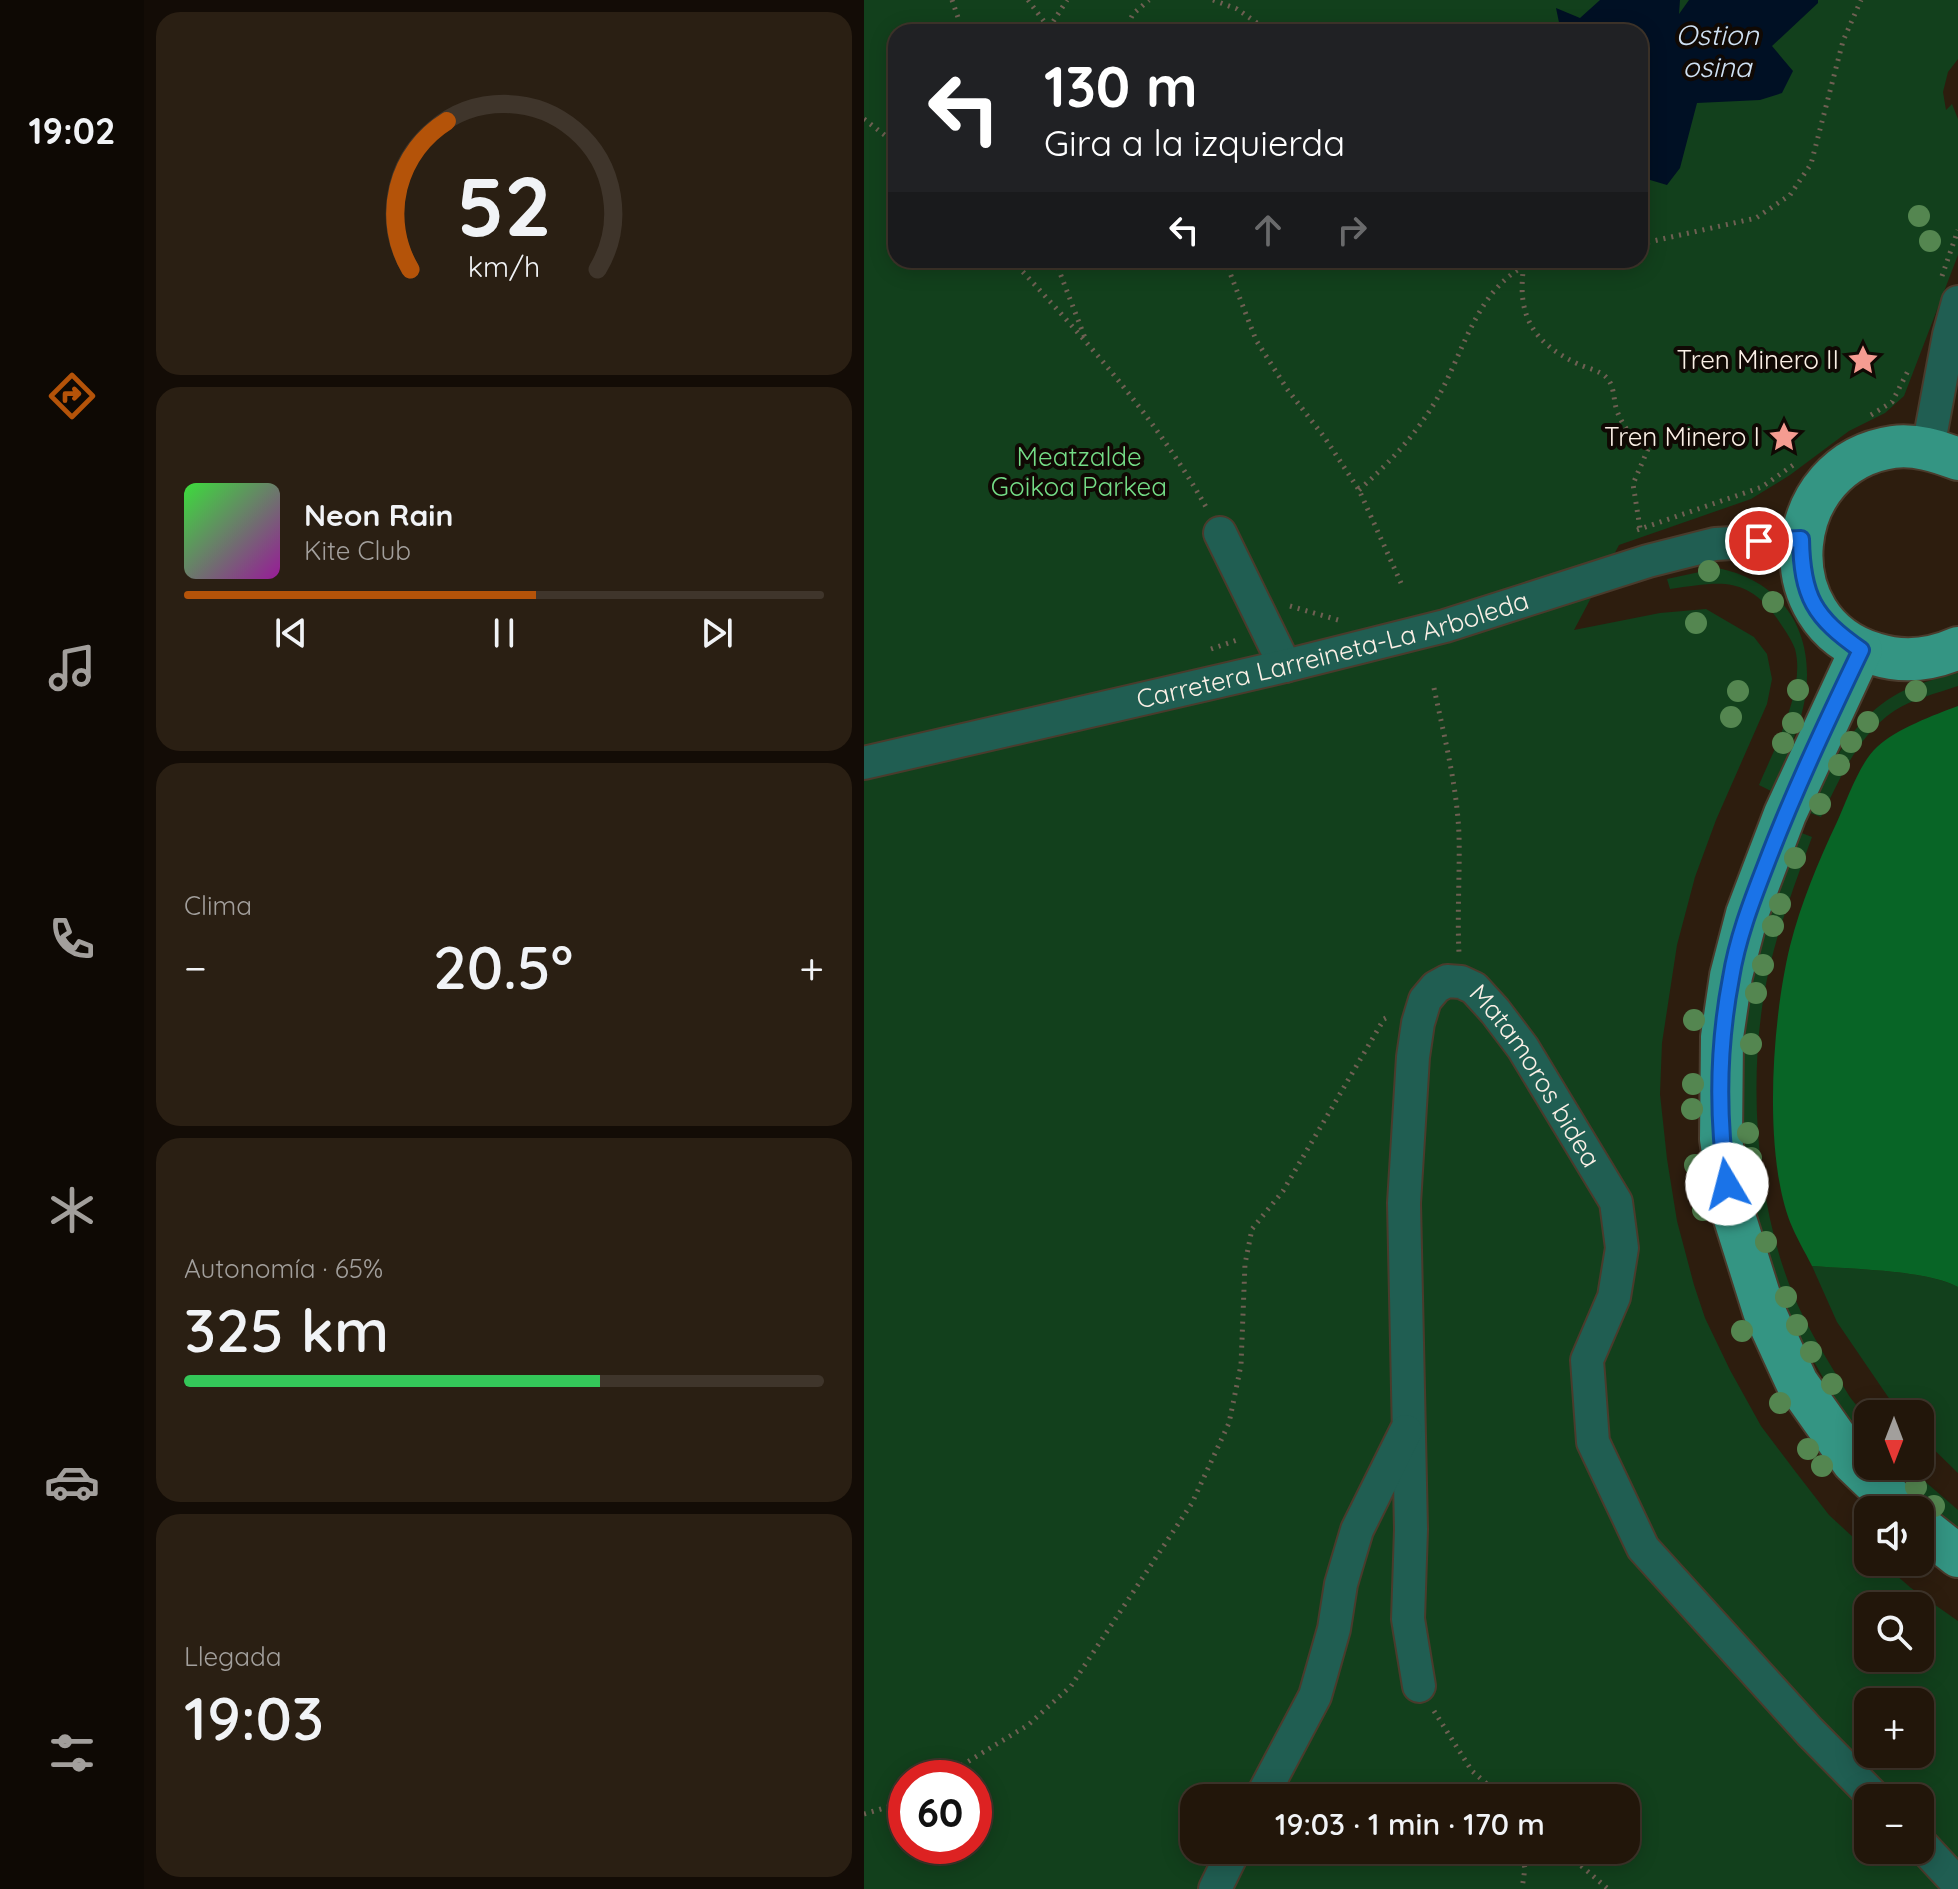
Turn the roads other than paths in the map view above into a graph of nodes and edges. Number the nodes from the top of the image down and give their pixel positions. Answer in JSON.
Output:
{"nodes":[{"id":1,"x":1948,"y":294,"type":"edge"},
{"id":2,"x":1943,"y":454,"type":"edge"},
{"id":3,"x":1220,"y":533,"type":"road end"},
{"id":4,"x":1801,"y":539,"type":"junction"},
{"id":5,"x":1958,"y":648,"type":"edge"},
{"id":6,"x":1861,"y":650,"type":"junction"},
{"id":7,"x":1285,"y":666,"type":"junction"},
{"id":8,"x":864,"y":763,"type":"edge"},
{"id":9,"x":1409,"y":1424,"type":"junction"},
{"id":10,"x":1888,"y":1496,"type":"edge"},
{"id":11,"x":1934,"y":1537,"type":"edge"},
{"id":12,"x":1958,"y":1556,"type":"edge"},
{"id":13,"x":1419,"y":1686,"type":"road end"},
{"id":14,"x":1268,"y":1784,"type":"edge"},
{"id":15,"x":1861,"y":1784,"type":"edge"},
{"id":16,"x":1934,"y":1858,"type":"edge"},
{"id":17,"x":1227,"y":1864,"type":"edge"},
{"id":18,"x":1958,"y":1884,"type":"edge"},
{"id":19,"x":1215,"y":1889,"type":"edge"}],
"edges":[{"from":1,"to":2,"type":"street"},
{"from":2,"to":4,"type":"main road"},
{"from":3,"to":7,"type":"street"},
{"from":4,"to":6,"type":"main road"},
{"from":4,"to":7,"type":"street","name":"Carretera Larreineta-La Arboleda"},
{"from":5,"to":6,"type":"main road"},
{"from":6,"to":10,"type":"main road"},
{"from":7,"to":8,"type":"street","name":"Carretera Larreineta-La Arboleda"},
{"from":9,"to":13,"type":"street","name":"Matamoros bidea"},
{"from":9,"to":14,"type":"street"},
{"from":9,"to":15,"type":"street","name":"Matamoros bidea"},
{"from":11,"to":12,"type":"main road"},
{"from":16,"to":18,"type":"street"},
{"from":17,"to":19,"type":"street"}]}
